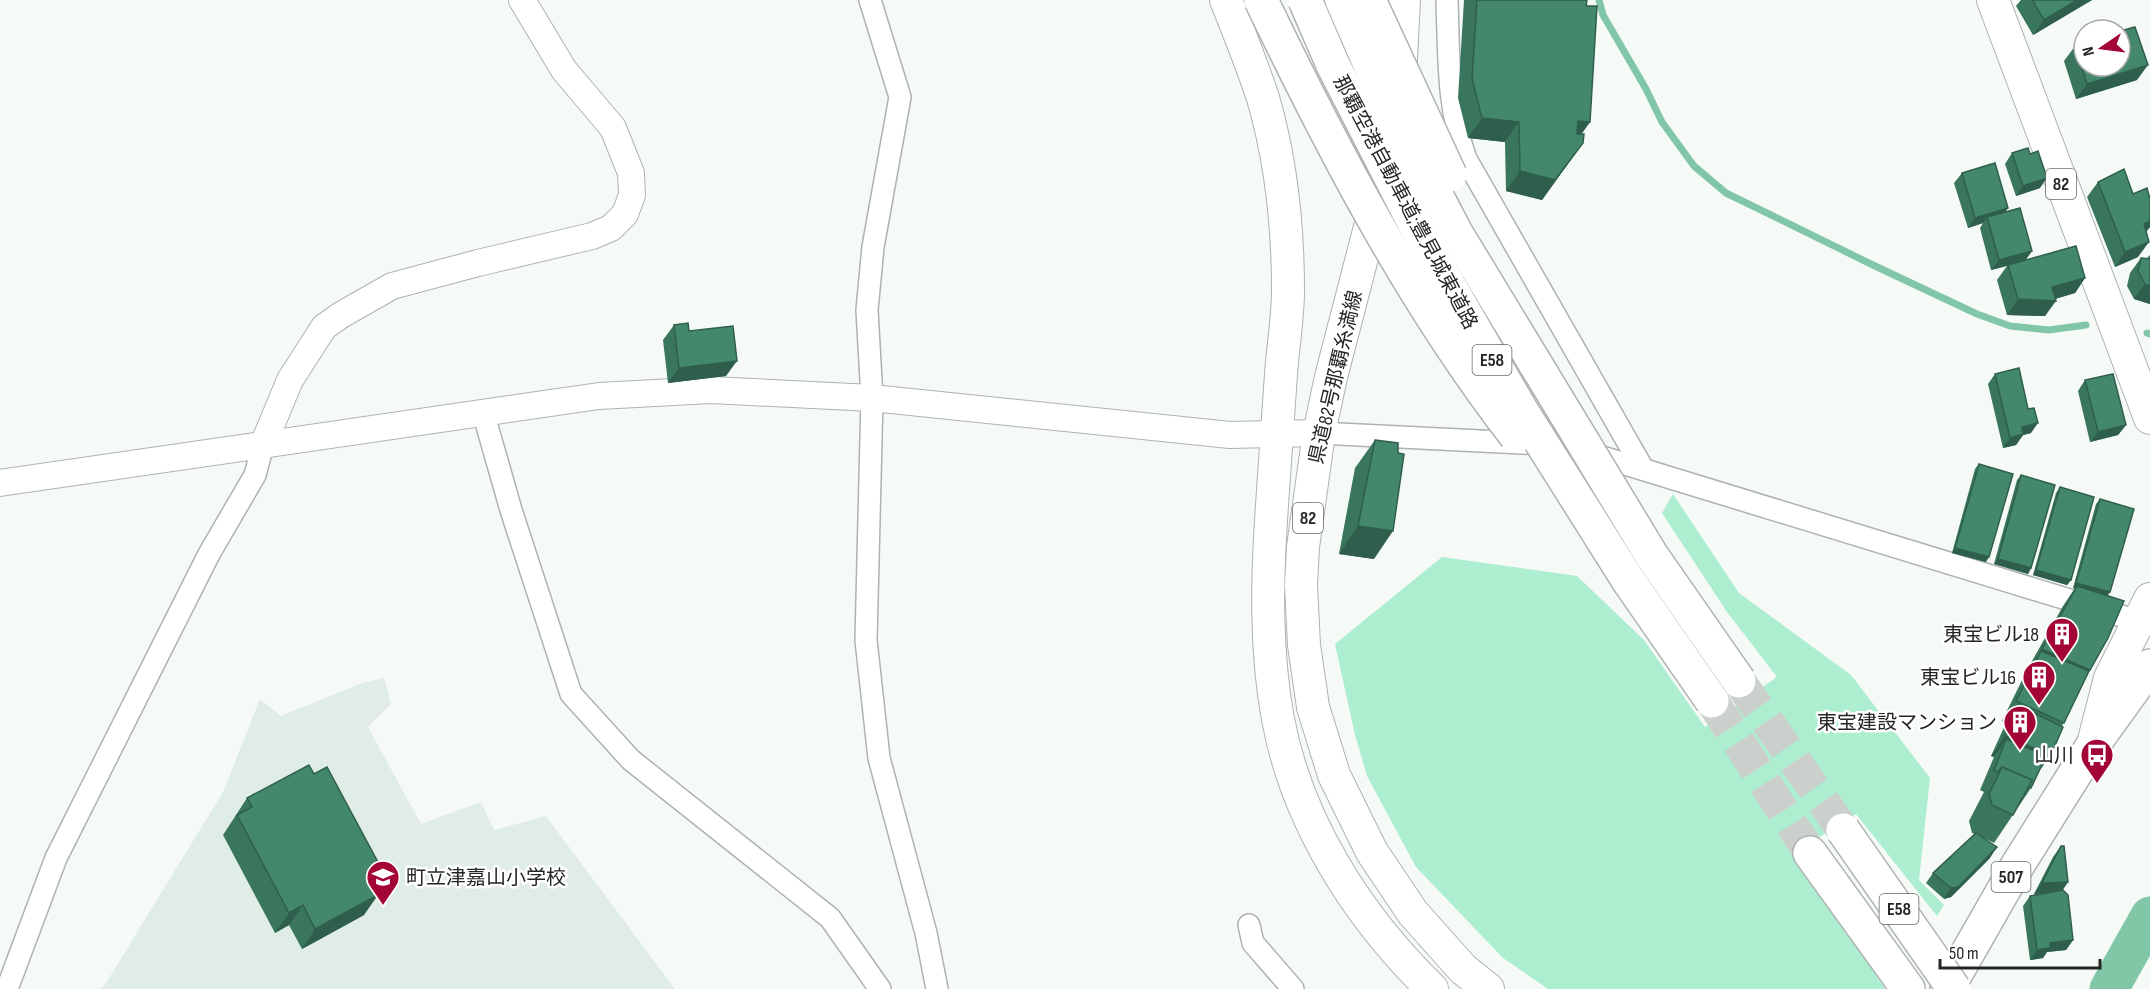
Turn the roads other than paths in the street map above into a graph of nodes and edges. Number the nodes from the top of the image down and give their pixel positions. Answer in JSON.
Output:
{"nodes":[{"id":1,"x":522,"y":0,"type":"edge"},
{"id":2,"x":870,"y":0,"type":"edge"},
{"id":3,"x":1226,"y":0,"type":"edge"},
{"id":4,"x":1261,"y":0,"type":"edge"},
{"id":5,"x":1305,"y":0,"type":"edge"},
{"id":6,"x":1342,"y":0,"type":"edge"},
{"id":7,"x":1369,"y":0,"type":"edge"},
{"id":8,"x":1404,"y":0,"type":"edge"},
{"id":9,"x":1447,"y":0,"type":"edge"},
{"id":10,"x":1993,"y":0,"type":"edge"},
{"id":11,"x":872,"y":398,"type":"junction"},
{"id":12,"x":483,"y":412,"type":"junction"},
{"id":13,"x":2150,"y":418,"type":"edge"},
{"id":14,"x":1319,"y":433,"type":"junction"},
{"id":15,"x":1278,"y":434,"type":"junction"},
{"id":16,"x":263,"y":445,"type":"junction"},
{"id":17,"x":1643,"y":469,"type":"junction"},
{"id":18,"x":0,"y":483,"type":"edge"},
{"id":19,"x":1652,"y":556,"type":"junction"},
{"id":20,"x":1628,"y":580,"type":"junction"},
{"id":21,"x":2144,"y":610,"type":"edge"},
{"id":22,"x":2150,"y":666,"type":"edge"},
{"id":23,"x":1738,"y":681,"type":"tunnel mouth"},
{"id":24,"x":1712,"y":701,"type":"tunnel mouth"},
{"id":25,"x":2092,"y":745,"type":"junction"},
{"id":26,"x":1844,"y":830,"type":"tunnel mouth"},
{"id":27,"x":1810,"y":853,"type":"tunnel mouth"},
{"id":28,"x":1249,"y":925,"type":"dead end"},
{"id":29,"x":8,"y":989,"type":"edge"},
{"id":30,"x":879,"y":989,"type":"edge"},
{"id":31,"x":937,"y":989,"type":"edge"},
{"id":32,"x":1293,"y":989,"type":"edge"},
{"id":33,"x":1432,"y":989,"type":"edge"},
{"id":34,"x":1488,"y":989,"type":"edge"},
{"id":35,"x":1908,"y":989,"type":"edge"},
{"id":36,"x":1947,"y":989,"type":"edge"},
{"id":37,"x":1954,"y":989,"type":"edge"}],
"edges":[{"from":1,"to":16,"type":"street"},
{"from":2,"to":11,"type":"street"},
{"from":3,"to":15,"type":"main road","name":"県道82号那覇糸満線","number":"82"},
{"from":4,"to":20,"type":"highway","bridge":true},
{"from":5,"to":20,"type":"highway","name":"那覇空港自動車道;豊見城東道路","number":"E58","bridge":true},
{"from":6,"to":19,"type":"highway","name":"那覇空港自動車道;豊見城東道路","number":"E58","bridge":true},
{"from":7,"to":19,"type":"highway","bridge":true},
{"from":8,"to":14,"type":"main road","name":"県道82号那覇糸満線","number":"82"},
{"from":9,"to":17,"type":"street"},
{"from":10,"to":13,"type":"main road","number":"82"},
{"from":11,"to":12,"type":"street"},
{"from":11,"to":15,"type":"street"},
{"from":11,"to":31,"type":"street"},
{"from":12,"to":16,"type":"street"},
{"from":12,"to":30,"type":"street"},
{"from":14,"to":15,"type":"street"},
{"from":14,"to":17,"type":"street"},
{"from":14,"to":34,"type":"main road","name":"県道82号那覇糸満線","number":"82"},
{"from":15,"to":33,"type":"main road","name":"県道82号那覇糸満線","number":"82"},
{"from":16,"to":18,"type":"street"},
{"from":16,"to":29,"type":"street"},
{"from":17,"to":21,"type":"street"},
{"from":19,"to":23,"type":"highway","name":"那覇空港自動車道;豊見城東道路","number":"E58","bridge":true},
{"from":20,"to":24,"type":"highway","name":"那覇空港自動車道;豊見城東道路","number":"E58","bridge":true},
{"from":21,"to":25,"type":"main road"},
{"from":22,"to":25,"type":"highway","number":"507"},
{"from":25,"to":36,"type":"highway","number":"507"},
{"from":26,"to":37,"type":"highway","number":"E58","bridge":true},
{"from":27,"to":35,"type":"highway","number":"E58"},
{"from":28,"to":32,"type":"street"}]}
